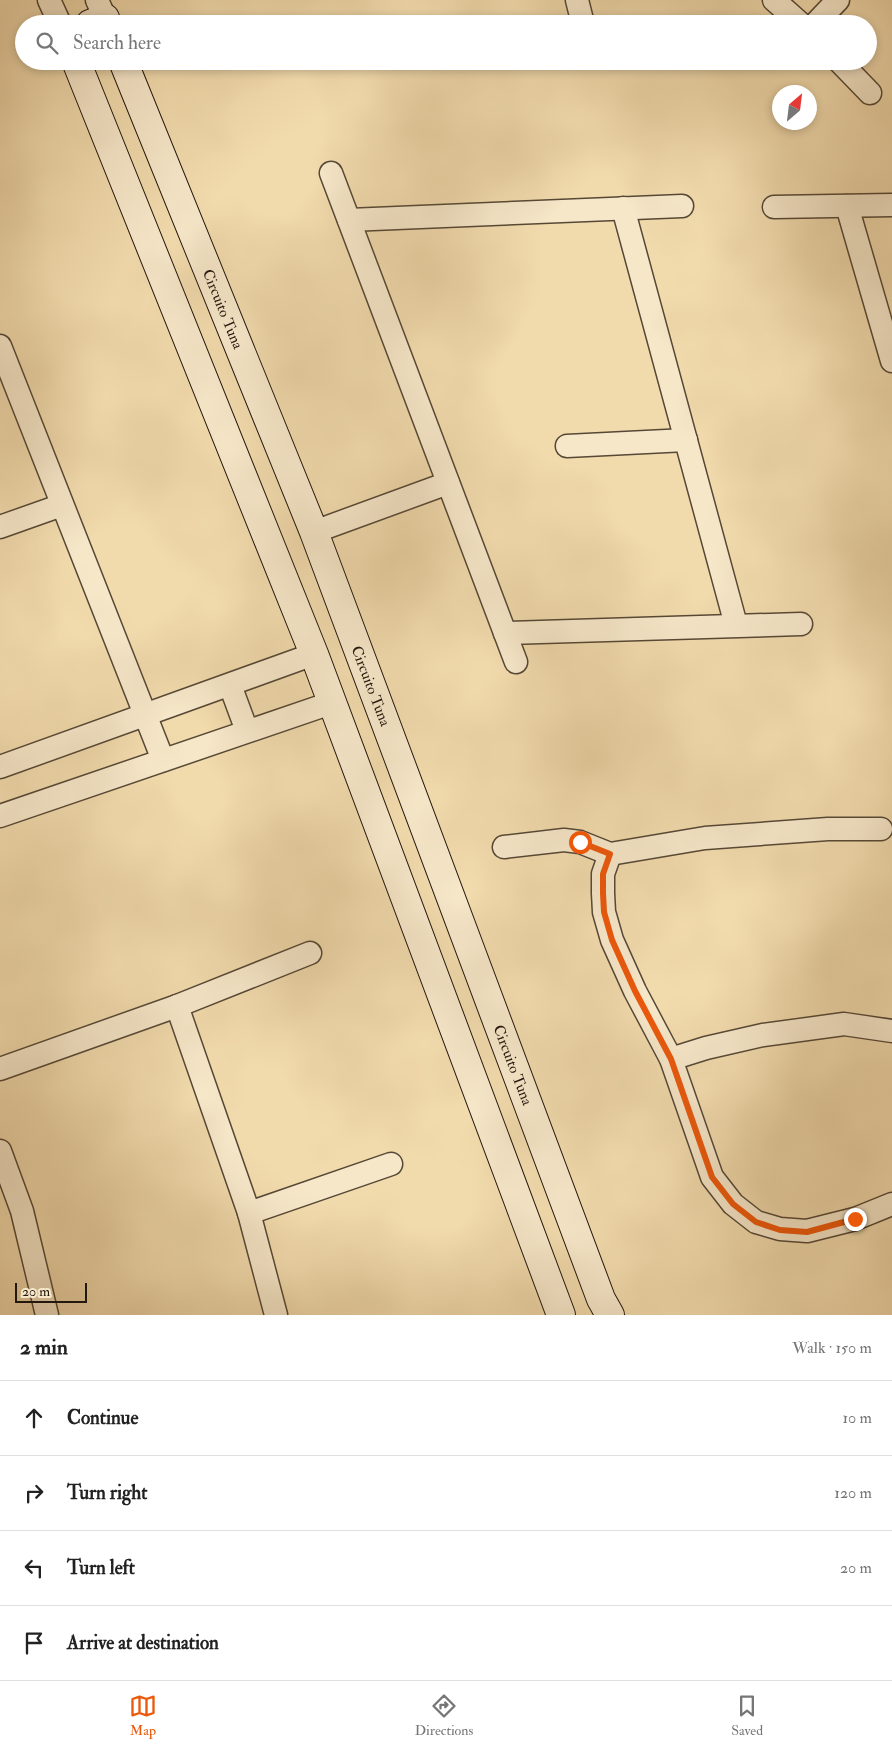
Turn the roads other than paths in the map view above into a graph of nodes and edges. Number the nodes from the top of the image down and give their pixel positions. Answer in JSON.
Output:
{"nodes":[{"id":1,"x":49,"y":0,"type":"edge"},
{"id":2,"x":577,"y":0,"type":"edge"},
{"id":3,"x":774,"y":0,"type":"edge"},
{"id":4,"x":838,"y":0,"type":"edge"},
{"id":5,"x":56,"y":15,"type":"edge"},
{"id":6,"x":581,"y":15,"type":"edge"},
{"id":7,"x":791,"y":15,"type":"edge"},
{"id":8,"x":824,"y":15,"type":"edge"},
{"id":9,"x":80,"y":70,"type":"edge"},
{"id":10,"x":127,"y":70,"type":"edge"},
{"id":11,"x":847,"y":70,"type":"edge"},
{"id":12,"x":870,"y":94,"type":"dead end"},
{"id":13,"x":331,"y":173,"type":"dead end"},
{"id":14,"x":892,"y":205,"type":"edge"},
{"id":15,"x":682,"y":206,"type":"dead end"},
{"id":16,"x":846,"y":206,"type":"junction"},
{"id":17,"x":774,"y":207,"type":"dead end"},
{"id":18,"x":622,"y":208,"type":"junction"},
{"id":19,"x":349,"y":220,"type":"junction"},
{"id":20,"x":0,"y":346,"type":"edge"},
{"id":21,"x":892,"y":361,"type":"edge"},
{"id":22,"x":686,"y":440,"type":"junction"},
{"id":23,"x":567,"y":446,"type":"dead end"},
{"id":24,"x":448,"y":483,"type":"junction"},
{"id":25,"x":62,"y":505,"type":"junction"},
{"id":26,"x":0,"y":527,"type":"edge"},
{"id":27,"x":314,"y":532,"type":"junction"},
{"id":28,"x":801,"y":624,"type":"dead end"},
{"id":29,"x":736,"y":625,"type":"junction"},
{"id":30,"x":505,"y":633,"type":"junction"},
{"id":31,"x":314,"y":654,"type":"junction"},
{"id":32,"x":516,"y":662,"type":"dead end"},
{"id":33,"x":230,"y":684,"type":"junction"},
{"id":34,"x":331,"y":703,"type":"junction"},
{"id":35,"x":147,"y":715,"type":"junction"},
{"id":36,"x":247,"y":731,"type":"junction"},
{"id":37,"x":163,"y":760,"type":"junction"},
{"id":38,"x":0,"y":767,"type":"edge"},
{"id":39,"x":0,"y":816,"type":"edge"},
{"id":40,"x":881,"y":829,"type":"dead end"},
{"id":41,"x":504,"y":846,"type":"dead end"},
{"id":42,"x":610,"y":854,"type":"junction"},
{"id":43,"x":310,"y":953,"type":"dead end"},
{"id":44,"x":178,"y":1006,"type":"junction"},
{"id":45,"x":892,"y":1031,"type":"edge"},
{"id":46,"x":671,"y":1059,"type":"junction"},
{"id":47,"x":0,"y":1070,"type":"edge"},
{"id":48,"x":0,"y":1152,"type":"edge"},
{"id":49,"x":391,"y":1164,"type":"dead end"},
{"id":50,"x":892,"y":1204,"type":"edge"},
{"id":51,"x":249,"y":1213,"type":"junction"},
{"id":52,"x":47,"y":1315,"type":"edge"},
{"id":53,"x":276,"y":1315,"type":"edge"},
{"id":54,"x":561,"y":1315,"type":"edge"},
{"id":55,"x":610,"y":1315,"type":"edge"}],
"edges":[{"from":1,"to":5,"type":"street"},
{"from":2,"to":6,"type":"street"},
{"from":3,"to":7,"type":"street"},
{"from":4,"to":8,"type":"street"},
{"from":9,"to":31,"type":"street"},
{"from":10,"to":27,"type":"street","name":"Circuito Tuna"},
{"from":11,"to":12,"type":"street"},
{"from":13,"to":19,"type":"street"},
{"from":14,"to":16,"type":"street"},
{"from":15,"to":18,"type":"street"},
{"from":16,"to":17,"type":"street"},
{"from":16,"to":21,"type":"street"},
{"from":18,"to":19,"type":"street"},
{"from":18,"to":22,"type":"street"},
{"from":19,"to":24,"type":"street"},
{"from":20,"to":25,"type":"street"},
{"from":22,"to":23,"type":"street"},
{"from":22,"to":29,"type":"street"},
{"from":24,"to":27,"type":"street"},
{"from":24,"to":30,"type":"street"},
{"from":25,"to":26,"type":"street"},
{"from":25,"to":35,"type":"street"},
{"from":27,"to":55,"type":"street","name":"Circuito Tuna"},
{"from":28,"to":29,"type":"street"},
{"from":29,"to":30,"type":"street"},
{"from":30,"to":32,"type":"street"},
{"from":31,"to":33,"type":"street"},
{"from":31,"to":34,"type":"street"},
{"from":33,"to":35,"type":"street"},
{"from":33,"to":36,"type":"street"},
{"from":34,"to":36,"type":"street"},
{"from":34,"to":54,"type":"street"},
{"from":35,"to":37,"type":"street"},
{"from":35,"to":38,"type":"street"},
{"from":36,"to":37,"type":"street"},
{"from":37,"to":39,"type":"street"},
{"from":40,"to":42,"type":"street"},
{"from":41,"to":42,"type":"street"},
{"from":42,"to":46,"type":"street"},
{"from":43,"to":44,"type":"street"},
{"from":44,"to":47,"type":"street"},
{"from":44,"to":51,"type":"street"},
{"from":45,"to":46,"type":"street"},
{"from":46,"to":50,"type":"street"},
{"from":48,"to":52,"type":"street"},
{"from":49,"to":51,"type":"street"},
{"from":51,"to":53,"type":"street"}]}
